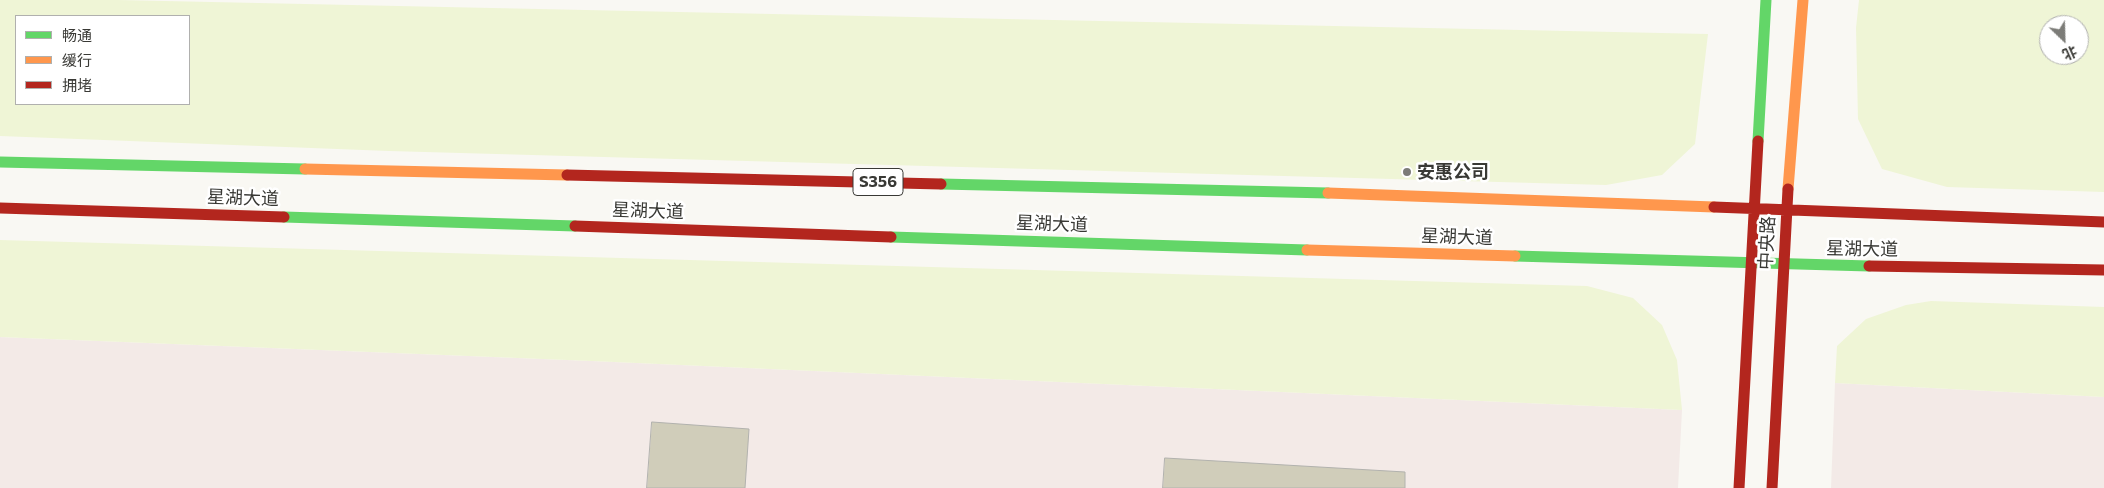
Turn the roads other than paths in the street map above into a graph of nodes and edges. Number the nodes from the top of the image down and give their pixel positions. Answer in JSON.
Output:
{"nodes":[{"id":1,"x":1766,"y":0,"type":"edge"},
{"id":2,"x":1802,"y":0,"type":"edge"},
{"id":3,"x":0,"y":162,"type":"edge"},
{"id":4,"x":1756,"y":207,"type":"junction"},
{"id":5,"x":0,"y":208,"type":"edge"},
{"id":6,"x":1786,"y":208,"type":"junction"},
{"id":7,"x":2104,"y":222,"type":"edge"},
{"id":8,"x":1750,"y":264,"type":"junction"},
{"id":9,"x":1783,"y":265,"type":"junction"},
{"id":10,"x":2104,"y":270,"type":"edge"},
{"id":11,"x":1739,"y":488,"type":"edge"},
{"id":12,"x":1772,"y":488,"type":"edge"}],
"edges":[{"from":1,"to":4,"type":"main road","name":"中央路"},
{"from":2,"to":6,"type":"main road","name":"中央路"},
{"from":3,"to":4,"type":"main road","name":"星湖大道","number":"S356"},
{"from":4,"to":6,"type":"main road","name":"星湖大道","number":"S356"},
{"from":4,"to":8,"type":"main road","name":"中央路"},
{"from":5,"to":8,"type":"main road","name":"星湖大道"},
{"from":6,"to":7,"type":"main road","name":"星湖大道"},
{"from":6,"to":9,"type":"main road","name":"中央路"},
{"from":8,"to":9,"type":"main road","name":"星湖大道"},
{"from":8,"to":11,"type":"main road","name":"中央路"},
{"from":9,"to":10,"type":"main road","name":"星湖大道"},
{"from":9,"to":12,"type":"main road","name":"中央路"}]}
